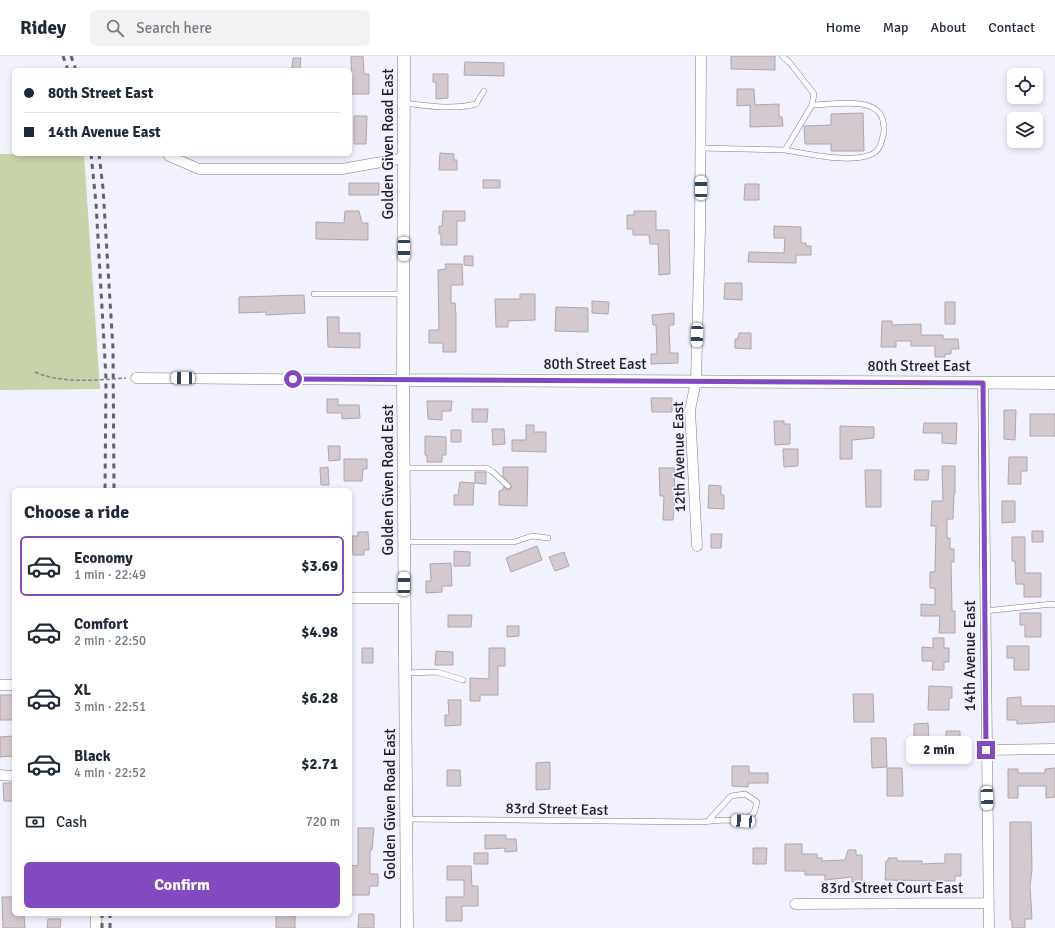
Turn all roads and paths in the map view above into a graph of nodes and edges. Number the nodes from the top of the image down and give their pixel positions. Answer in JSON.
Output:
{"nodes":[{"id":1,"x":404,"y":56,"type":"edge"},
{"id":2,"x":702,"y":56,"type":"edge"},
{"id":3,"x":782,"y":56,"type":"edge"},
{"id":4,"x":484,"y":91,"type":"dead end"},
{"id":5,"x":404,"y":103,"type":"junction"},
{"id":6,"x":812,"y":105,"type":"junction"},
{"id":7,"x":701,"y":148,"type":"junction"},
{"id":8,"x":785,"y":150,"type":"junction"},
{"id":9,"x":169,"y":156,"type":"dead end"},
{"id":10,"x":404,"y":158,"type":"junction"},
{"id":11,"x":314,"y":294,"type":"dead end"},
{"id":12,"x":404,"y":294,"type":"junction"},
{"id":13,"x":35,"y":372,"type":"dead end"},
{"id":14,"x":136,"y":378,"type":"joint"},
{"id":15,"x":403,"y":380,"type":"junction"},
{"id":16,"x":696,"y":380,"type":"junction"},
{"id":17,"x":983,"y":383,"type":"junction"},
{"id":18,"x":1055,"y":383,"type":"edge"},
{"id":19,"x":404,"y":468,"type":"junction"},
{"id":20,"x":508,"y":486,"type":"dead end"},
{"id":21,"x":548,"y":538,"type":"dead end"},
{"id":22,"x":404,"y":542,"type":"junction"},
{"id":23,"x":697,"y":546,"type":"dead end"},
{"id":24,"x":352,"y":598,"type":"edge"},
{"id":25,"x":405,"y":598,"type":"junction"},
{"id":26,"x":1055,"y":605,"type":"edge"},
{"id":27,"x":985,"y":611,"type":"junction"},
{"id":28,"x":405,"y":673,"type":"junction"},
{"id":29,"x":463,"y":680,"type":"dead end"},
{"id":30,"x":0,"y":685,"type":"edge"},
{"id":31,"x":12,"y":685,"type":"edge"},
{"id":32,"x":1055,"y":749,"type":"edge"},
{"id":33,"x":986,"y":750,"type":"junction"},
{"id":34,"x":0,"y":775,"type":"edge"},
{"id":35,"x":12,"y":776,"type":"edge"},
{"id":36,"x":406,"y":819,"type":"junction"},
{"id":37,"x":708,"y":821,"type":"junction"},
{"id":38,"x":989,"y":903,"type":"junction"},
{"id":39,"x":795,"y":904,"type":"dead end"},
{"id":40,"x":96,"y":916,"type":"edge"},
{"id":41,"x":96,"y":928,"type":"edge"},
{"id":42,"x":407,"y":928,"type":"edge"},
{"id":43,"x":989,"y":928,"type":"edge"}],
"edges":[{"from":1,"to":5,"type":"street","name":"Golden Given Road East"},
{"from":2,"to":7,"type":"street","name":"12th Avenue East"},
{"from":3,"to":6,"type":"lane"},
{"from":4,"to":5,"type":"lane"},
{"from":5,"to":10,"type":"street","name":"Golden Given Road East"},
{"from":6,"to":8,"type":"lane"},
{"from":6,"to":8,"type":"lane"},
{"from":7,"to":8,"type":"lane"},
{"from":7,"to":16,"type":"street","name":"12th Avenue East"},
{"from":9,"to":10,"type":"street"},
{"from":10,"to":12,"type":"street","name":"Golden Given Road East"},
{"from":11,"to":12,"type":"lane"},
{"from":12,"to":15,"type":"street","name":"Golden Given Road East"},
{"from":13,"to":14,"type":"path"},
{"from":14,"to":15,"type":"street","name":"80th Street East"},
{"from":15,"to":16,"type":"street","name":"80th Street East"},
{"from":15,"to":19,"type":"street","name":"Golden Given Road East"},
{"from":16,"to":17,"type":"street","name":"80th Street East"},
{"from":16,"to":23,"type":"street","name":"12th Avenue East"},
{"from":17,"to":18,"type":"street","name":"80th Street East"},
{"from":17,"to":27,"type":"street","name":"14th Avenue East"},
{"from":19,"to":20,"type":"lane"},
{"from":19,"to":22,"type":"street","name":"Golden Given Road East"},
{"from":21,"to":22,"type":"lane"},
{"from":22,"to":25,"type":"street","name":"Golden Given Road East"},
{"from":24,"to":25,"type":"street"},
{"from":25,"to":28,"type":"street","name":"Golden Given Road East"},
{"from":26,"to":27,"type":"lane"},
{"from":27,"to":33,"type":"street","name":"14th Avenue East"},
{"from":28,"to":29,"type":"lane"},
{"from":28,"to":36,"type":"street","name":"Golden Given Road East"},
{"from":30,"to":31,"type":"street"},
{"from":32,"to":33,"type":"street"},
{"from":33,"to":38,"type":"street","name":"14th Avenue East"},
{"from":34,"to":35,"type":"street"},
{"from":36,"to":37,"type":"lane","name":"83rd Street East"},
{"from":36,"to":42,"type":"street","name":"Golden Given Road East"},
{"from":37,"to":37,"type":"lane","name":"83rd Street East"},
{"from":38,"to":39,"type":"street","name":"83rd Street Court East"},
{"from":38,"to":43,"type":"street","name":"14th Avenue East"},
{"from":40,"to":41,"type":"street"}]}
